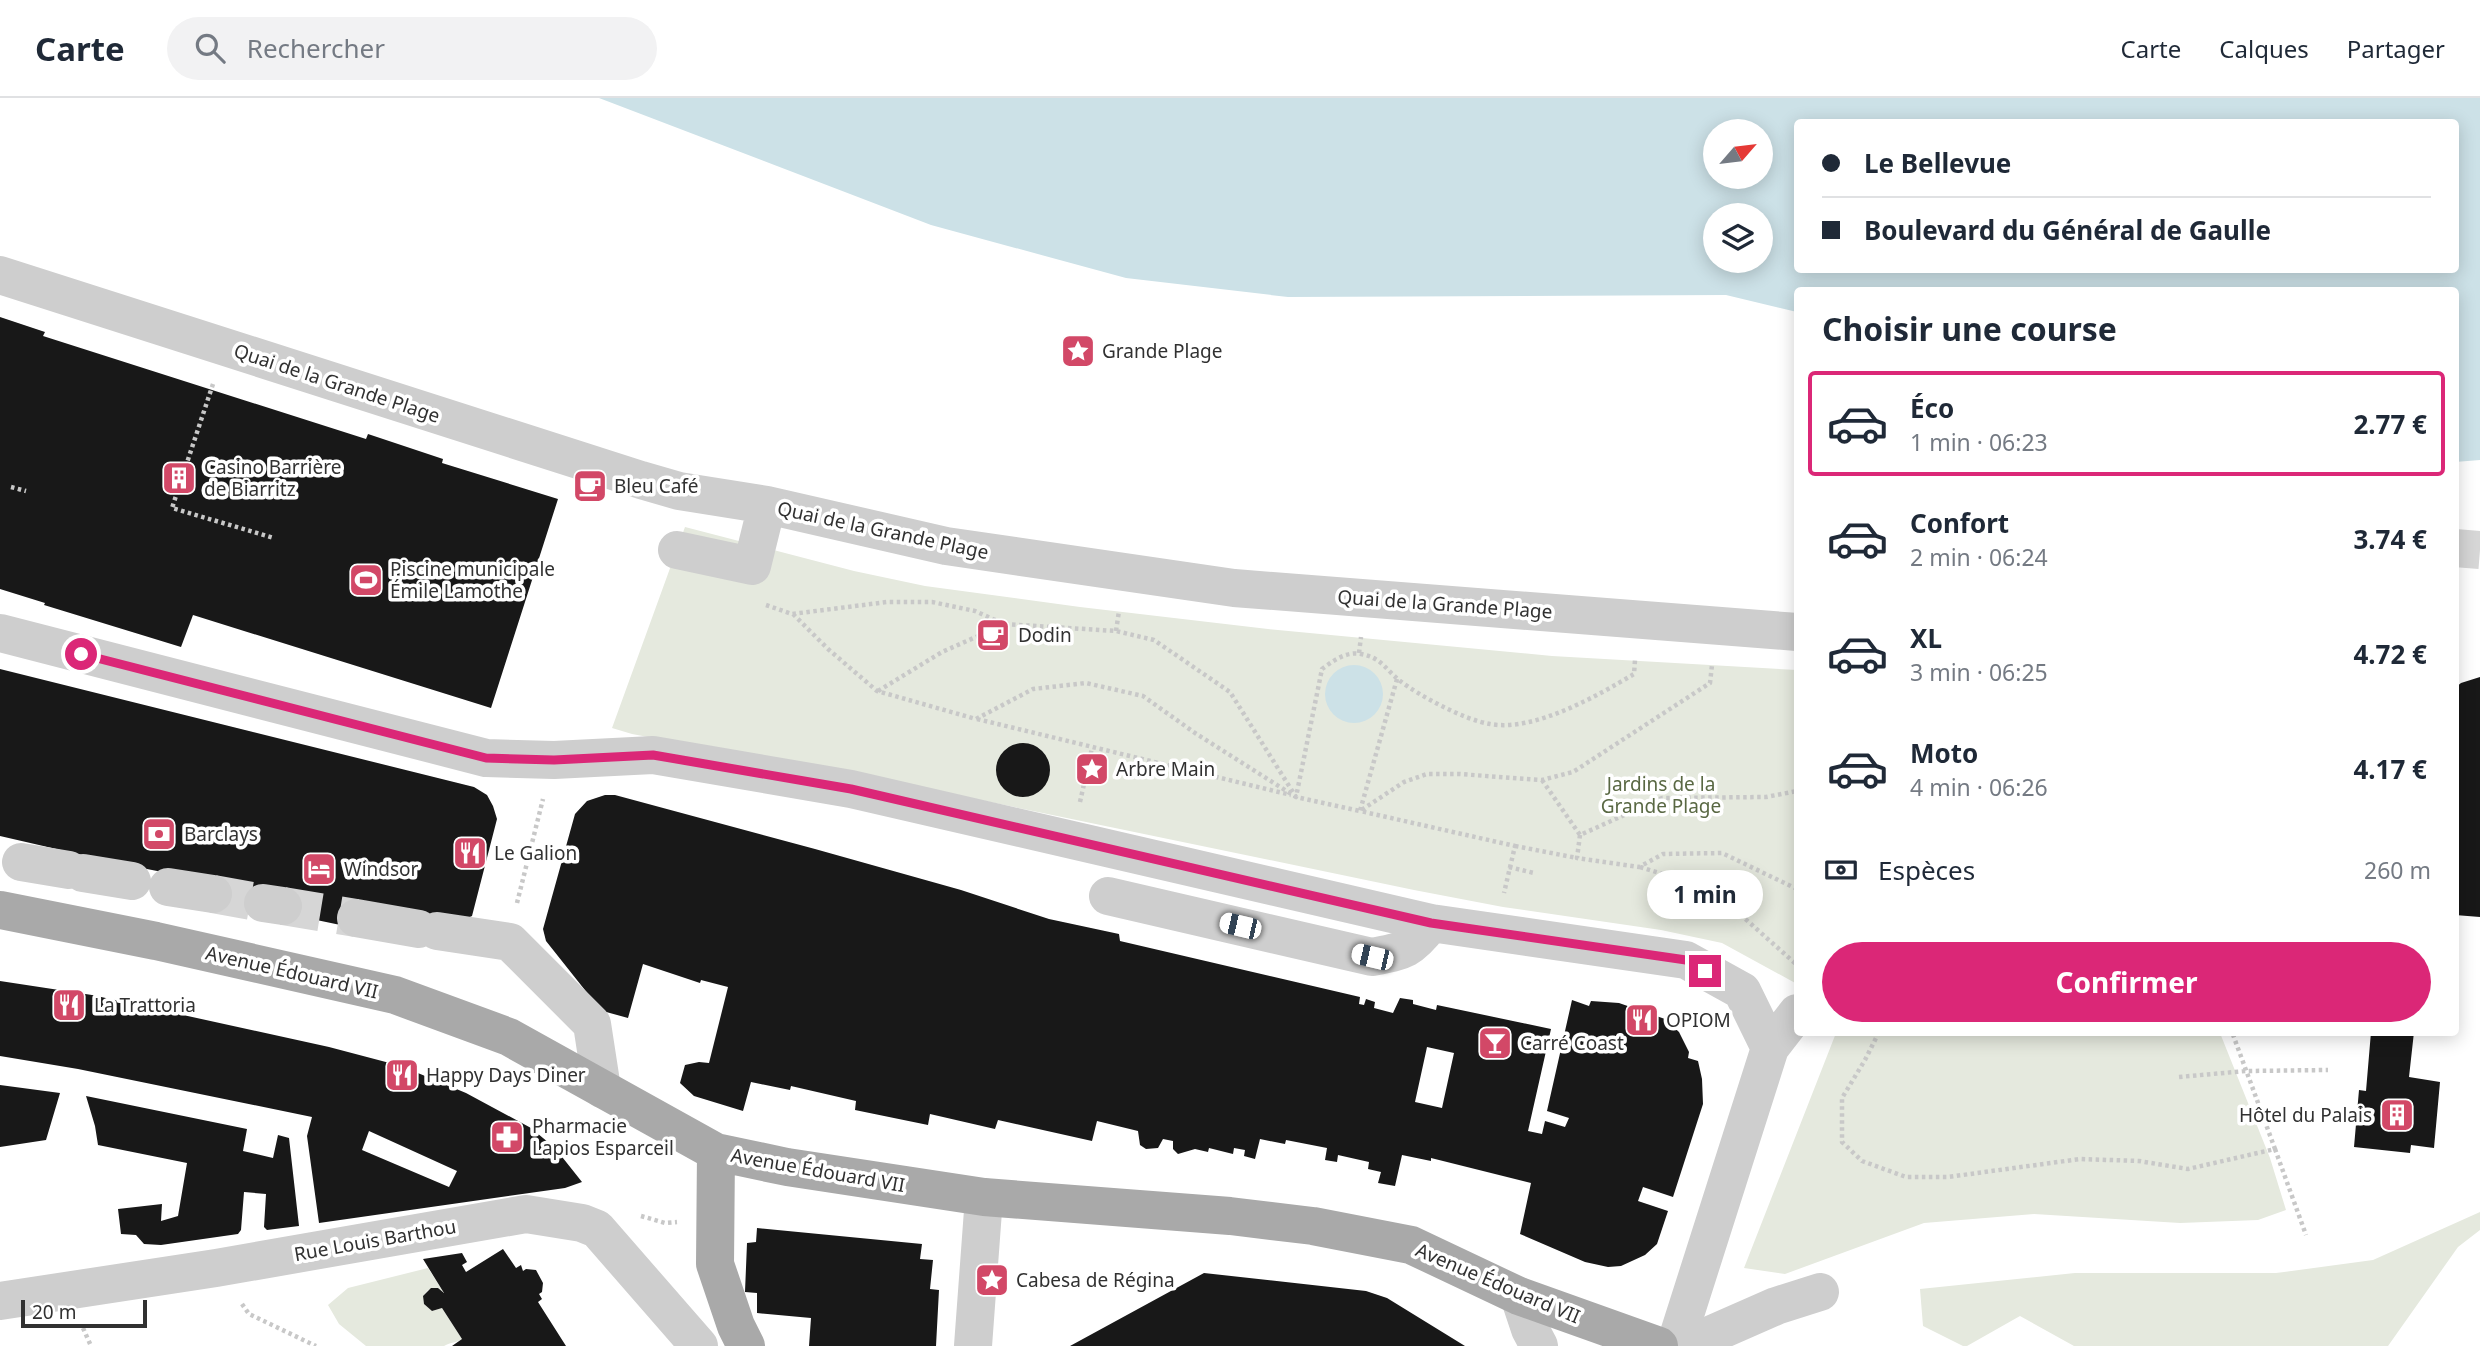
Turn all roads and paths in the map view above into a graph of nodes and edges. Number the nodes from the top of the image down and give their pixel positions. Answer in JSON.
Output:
{"nodes":[{"id":1,"x":0,"y":275,"type":"edge"},
{"id":2,"x":225,"y":347,"type":"junction"},
{"id":3,"x":11,"y":486,"type":"dead end"},
{"id":4,"x":26,"y":491,"type":"dead end"},
{"id":5,"x":767,"y":505,"type":"junction"},
{"id":6,"x":274,"y":538,"type":"dead end"},
{"id":7,"x":677,"y":550,"type":"dead end"},
{"id":8,"x":755,"y":602,"type":"dead end"},
{"id":9,"x":1119,"y":612,"type":"dead end"},
{"id":10,"x":792,"y":614,"type":"junction"},
{"id":11,"x":1004,"y":624,"type":"junction"},
{"id":12,"x":1116,"y":631,"type":"junction"},
{"id":13,"x":1794,"y":632,"type":"edge"},
{"id":14,"x":0,"y":634,"type":"edge"},
{"id":15,"x":1360,"y":638,"type":"dead end"},
{"id":16,"x":1359,"y":653,"type":"junction"},
{"id":17,"x":1634,"y":660,"type":"dead end"},
{"id":18,"x":1712,"y":665,"type":"dead end"},
{"id":19,"x":1397,"y":679,"type":"junction"},
{"id":20,"x":877,"y":691,"type":"junction"},
{"id":21,"x":976,"y":719,"type":"junction"},
{"id":22,"x":1092,"y":748,"type":"junction"},
{"id":23,"x":1542,"y":780,"type":"junction"},
{"id":24,"x":1794,"y":791,"type":"edge"},
{"id":25,"x":1296,"y":797,"type":"junction"},
{"id":26,"x":543,"y":800,"type":"dead end"},
{"id":27,"x":1360,"y":811,"type":"junction"},
{"id":28,"x":1580,"y":835,"type":"junction"},
{"id":29,"x":1072,"y":839,"type":"junction"},
{"id":30,"x":1515,"y":846,"type":"junction"},
{"id":31,"x":1577,"y":858,"type":"junction"},
{"id":32,"x":21,"y":862,"type":"dead end"},
{"id":33,"x":1639,"y":867,"type":"junction"},
{"id":34,"x":1534,"y":873,"type":"dead end"},
{"id":35,"x":1794,"y":888,"type":"edge"},
{"id":36,"x":213,"y":894,"type":"tunnel mouth"},
{"id":37,"x":1108,"y":896,"type":"dead end"},
{"id":38,"x":517,"y":904,"type":"dead end"},
{"id":39,"x":0,"y":910,"type":"edge"},
{"id":40,"x":356,"y":918,"type":"tunnel mouth"},
{"id":41,"x":1431,"y":923,"type":"junction"},
{"id":42,"x":1794,"y":962,"type":"edge"},
{"id":43,"x":1794,"y":1017,"type":"edge"},
{"id":44,"x":1877,"y":1036,"type":"edge"},
{"id":45,"x":2233,"y":1036,"type":"edge"},
{"id":46,"x":1770,"y":1048,"type":"junction"},
{"id":47,"x":2328,"y":1070,"type":"dead end"},
{"id":48,"x":2246,"y":1071,"type":"junction"},
{"id":49,"x":2179,"y":1077,"type":"dead end"},
{"id":50,"x":602,"y":1089,"type":"junction"},
{"id":51,"x":2275,"y":1149,"type":"junction"},
{"id":52,"x":716,"y":1152,"type":"junction"},
{"id":53,"x":984,"y":1197,"type":"junction"},
{"id":54,"x":2306,"y":1235,"type":"dead end"},
{"id":55,"x":216,"y":1268,"type":"junction"},
{"id":56,"x":1820,"y":1292,"type":"dead end"},
{"id":57,"x":1519,"y":1296,"type":"junction"},
{"id":58,"x":0,"y":1301,"type":"edge"},
{"id":59,"x":316,"y":1346,"type":"edge"},
{"id":60,"x":699,"y":1346,"type":"edge"},
{"id":61,"x":746,"y":1346,"type":"edge"},
{"id":62,"x":973,"y":1346,"type":"edge"},
{"id":63,"x":1539,"y":1346,"type":"edge"},
{"id":64,"x":1659,"y":1346,"type":"edge"},
{"id":65,"x":1675,"y":1346,"type":"edge"},
{"id":66,"x":1685,"y":1346,"type":"edge"}],
"edges":[{"from":1,"to":2,"type":"street","name":"Quai de la Grande Plage"},
{"from":2,"to":5,"type":"street","name":"Quai de la Grande Plage"},
{"from":2,"to":6,"type":"path"},
{"from":3,"to":4,"type":"path"},
{"from":5,"to":7,"type":"street"},
{"from":5,"to":13,"type":"street","name":"Quai de la Grande Plage"},
{"from":8,"to":10,"type":"path"},
{"from":9,"to":12,"type":"path"},
{"from":10,"to":11,"type":"path"},
{"from":10,"to":20,"type":"path"},
{"from":11,"to":12,"type":"path"},
{"from":11,"to":20,"type":"path"},
{"from":12,"to":25,"type":"path"},
{"from":14,"to":29,"type":"street"},
{"from":15,"to":16,"type":"path"},
{"from":16,"to":19,"type":"path"},
{"from":16,"to":25,"type":"path"},
{"from":17,"to":19,"type":"path"},
{"from":18,"to":23,"type":"path"},
{"from":19,"to":27,"type":"path"},
{"from":20,"to":21,"type":"path"},
{"from":21,"to":22,"type":"path"},
{"from":21,"to":25,"type":"path"},
{"from":22,"to":25,"type":"path"},
{"from":22,"to":29,"type":"path"},
{"from":23,"to":27,"type":"path"},
{"from":23,"to":28,"type":"path"},
{"from":24,"to":28,"type":"path"},
{"from":25,"to":27,"type":"path"},
{"from":26,"to":38,"type":"path"},
{"from":27,"to":30,"type":"path"},
{"from":28,"to":31,"type":"path"},
{"from":29,"to":41,"type":"street"},
{"from":30,"to":31,"type":"path"},
{"from":30,"to":34,"type":"path"},
{"from":31,"to":33,"type":"path"},
{"from":32,"to":36,"type":"street"},
{"from":33,"to":35,"type":"path"},
{"from":33,"to":42,"type":"path"},
{"from":37,"to":41,"type":"street"},
{"from":39,"to":50,"type":"main road","name":"Avenue Édouard VII"},
{"from":40,"to":50,"type":"street"},
{"from":41,"to":46,"type":"street"},
{"from":43,"to":46,"type":"street"},
{"from":44,"to":51,"type":"path"},
{"from":45,"to":48,"type":"path"},
{"from":46,"to":65,"type":"street"},
{"from":47,"to":48,"type":"path"},
{"from":48,"to":49,"type":"path"},
{"from":48,"to":51,"type":"path"},
{"from":50,"to":52,"type":"main road","name":"Avenue Édouard VII"},
{"from":51,"to":54,"type":"path"},
{"from":52,"to":53,"type":"main road","name":"Avenue Édouard VII"},
{"from":52,"to":61,"type":"main road"},
{"from":53,"to":57,"type":"main road","name":"Avenue Édouard VII"},
{"from":53,"to":62,"type":"street"},
{"from":55,"to":58,"type":"street","name":"Rue Louis Barthou"},
{"from":55,"to":59,"type":"path"},
{"from":55,"to":60,"type":"street","name":"Rue Louis Barthou"},
{"from":56,"to":66,"type":"street"},
{"from":57,"to":63,"type":"street"},
{"from":57,"to":64,"type":"main road","name":"Avenue Édouard VII"}]}
